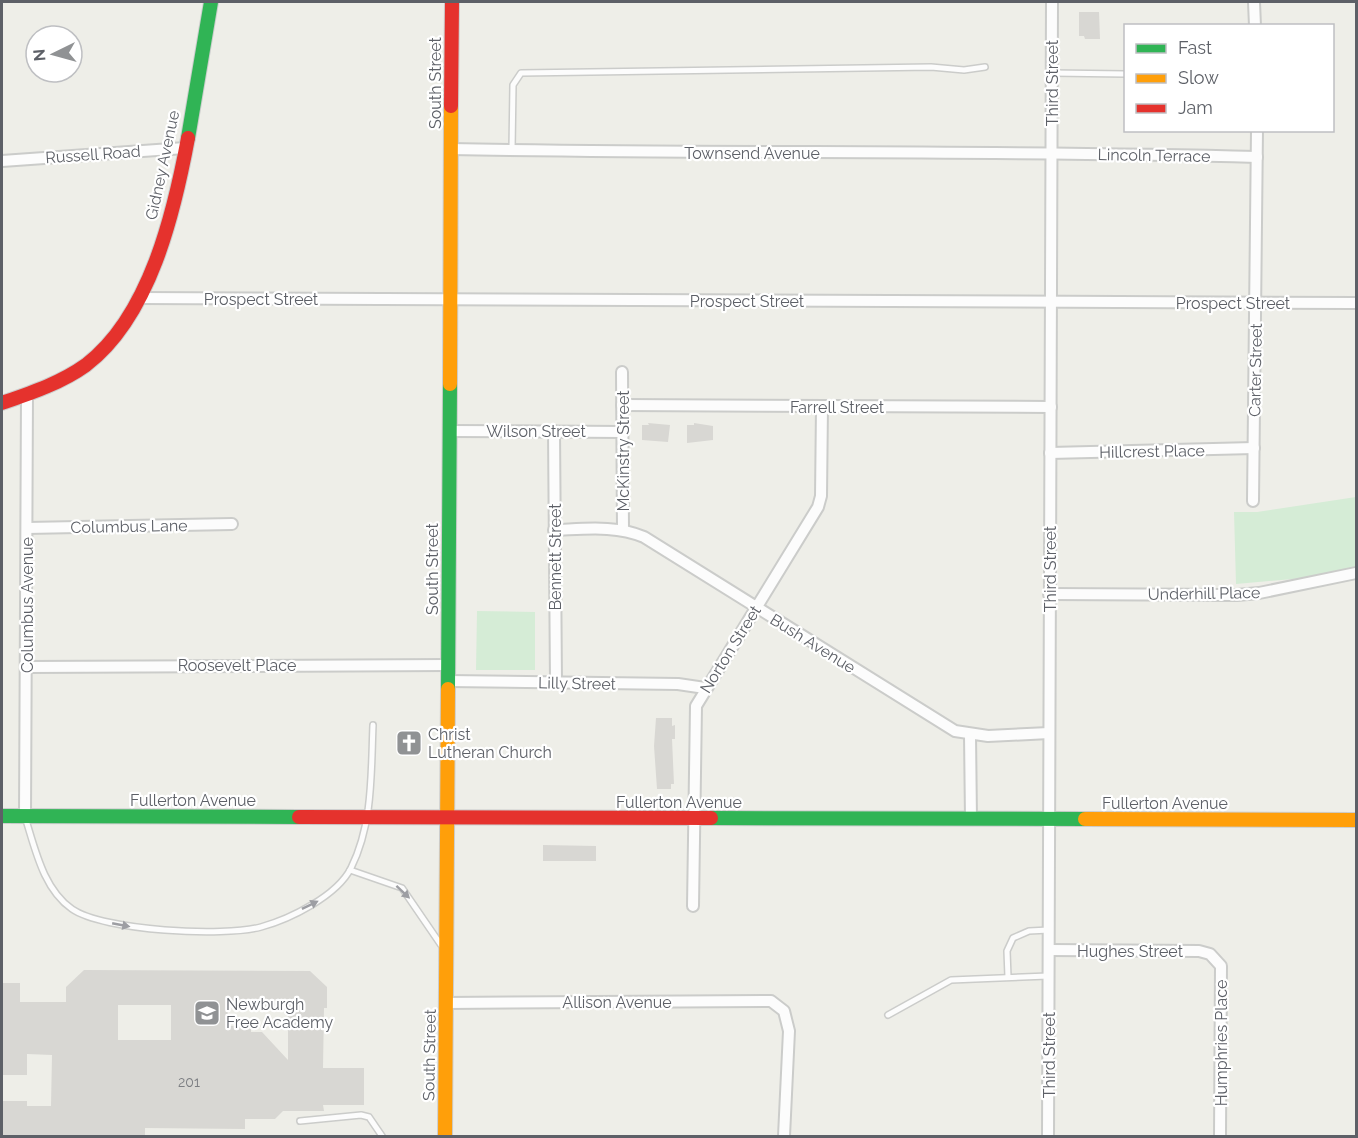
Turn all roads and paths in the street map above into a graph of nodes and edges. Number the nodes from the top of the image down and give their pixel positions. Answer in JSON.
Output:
{"nodes":[{"id":1,"x":211,"y":2,"type":"edge"},
{"id":2,"x":452,"y":2,"type":"edge"},
{"id":3,"x":1052,"y":2,"type":"edge"},
{"id":4,"x":1254,"y":2,"type":"edge"},
{"id":5,"x":1255,"y":24,"type":"edge"},
{"id":6,"x":985,"y":67,"type":"dead end"},
{"id":7,"x":1052,"y":74,"type":"junction"},
{"id":8,"x":1124,"y":74,"type":"edge"},
{"id":9,"x":1257,"y":132,"type":"edge"},
{"id":10,"x":185,"y":148,"type":"junction"},
{"id":11,"x":451,"y":149,"type":"junction"},
{"id":12,"x":512,"y":151,"type":"junction"},
{"id":13,"x":1052,"y":152,"type":"junction"},
{"id":14,"x":1257,"y":157,"type":"junction"},
{"id":15,"x":2,"y":160,"type":"edge"},
{"id":16,"x":138,"y":298,"type":"junction"},
{"id":17,"x":450,"y":300,"type":"junction"},
{"id":18,"x":1052,"y":302,"type":"junction"},
{"id":19,"x":1356,"y":303,"type":"edge"},
{"id":20,"x":1256,"y":304,"type":"junction"},
{"id":21,"x":622,"y":372,"type":"dead end"},
{"id":22,"x":27,"y":394,"type":"junction"},
{"id":23,"x":2,"y":403,"type":"edge"},
{"id":24,"x":622,"y":405,"type":"junction"},
{"id":25,"x":822,"y":407,"type":"junction"},
{"id":26,"x":1051,"y":407,"type":"junction"},
{"id":27,"x":449,"y":431,"type":"junction"},
{"id":28,"x":554,"y":431,"type":"junction"},
{"id":29,"x":623,"y":432,"type":"junction"},
{"id":30,"x":1254,"y":448,"type":"junction"},
{"id":31,"x":1050,"y":453,"type":"junction"},
{"id":32,"x":1253,"y":501,"type":"dead end"},
{"id":33,"x":232,"y":524,"type":"dead end"},
{"id":34,"x":27,"y":528,"type":"junction"},
{"id":35,"x":554,"y":530,"type":"junction"},
{"id":36,"x":623,"y":531,"type":"junction"},
{"id":37,"x":1356,"y":573,"type":"edge"},
{"id":38,"x":1049,"y":594,"type":"junction"},
{"id":39,"x":756,"y":607,"type":"junction"},
{"id":40,"x":448,"y":665,"type":"junction"},
{"id":41,"x":27,"y":667,"type":"junction"},
{"id":42,"x":448,"y":681,"type":"junction"},
{"id":43,"x":556,"y":682,"type":"junction"},
{"id":44,"x":705,"y":688,"type":"junction"},
{"id":45,"x":374,"y":725,"type":"dead end"},
{"id":46,"x":1049,"y":733,"type":"junction"},
{"id":47,"x":970,"y":735,"type":"junction"},
{"id":48,"x":2,"y":816,"type":"edge"},
{"id":49,"x":25,"y":816,"type":"junction"},
{"id":50,"x":368,"y":817,"type":"junction"},
{"id":51,"x":447,"y":817,"type":"junction"},
{"id":52,"x":695,"y":818,"type":"junction"},
{"id":53,"x":971,"y":819,"type":"junction"},
{"id":54,"x":1049,"y":819,"type":"junction"},
{"id":55,"x":1356,"y":819,"type":"edge"},
{"id":56,"x":350,"y":870,"type":"junction"},
{"id":57,"x":693,"y":906,"type":"dead end"},
{"id":58,"x":1049,"y":930,"type":"junction"},
{"id":59,"x":1049,"y":950,"type":"junction"},
{"id":60,"x":446,"y":952,"type":"junction"},
{"id":61,"x":1210,"y":954,"type":"joint"},
{"id":62,"x":1049,"y":976,"type":"junction"},
{"id":63,"x":1008,"y":977,"type":"junction"},
{"id":64,"x":446,"y":1003,"type":"junction"},
{"id":65,"x":888,"y":1015,"type":"dead end"},
{"id":66,"x":300,"y":1121,"type":"dead end"},
{"id":67,"x":382,"y":1137,"type":"edge"},
{"id":68,"x":445,"y":1137,"type":"edge"},
{"id":69,"x":784,"y":1137,"type":"edge"},
{"id":70,"x":1048,"y":1137,"type":"edge"},
{"id":71,"x":1220,"y":1137,"type":"edge"}],
"edges":[{"from":1,"to":10,"type":"street","name":"Gidney Avenue"},
{"from":2,"to":11,"type":"street","name":"South Street"},
{"from":3,"to":7,"type":"street","name":"Third Street"},
{"from":4,"to":5,"type":"street"},
{"from":6,"to":12,"type":"lane"},
{"from":7,"to":8,"type":"lane"},
{"from":7,"to":13,"type":"street","name":"Third Street"},
{"from":9,"to":14,"type":"street","name":"Carter Street"},
{"from":10,"to":15,"type":"street","name":"Russell Road"},
{"from":10,"to":16,"type":"street","name":"Gidney Avenue"},
{"from":11,"to":12,"type":"street","name":"Townsend Avenue"},
{"from":11,"to":17,"type":"street","name":"South Street"},
{"from":12,"to":13,"type":"street","name":"Townsend Avenue"},
{"from":13,"to":14,"type":"street","name":"Lincoln Terrace"},
{"from":13,"to":18,"type":"street","name":"Third Street"},
{"from":14,"to":20,"type":"street","name":"Carter Street"},
{"from":16,"to":17,"type":"street","name":"Prospect Street"},
{"from":16,"to":22,"type":"street","name":"Gidney Avenue"},
{"from":17,"to":18,"type":"street","name":"Prospect Street"},
{"from":17,"to":27,"type":"street","name":"South Street"},
{"from":18,"to":20,"type":"street","name":"Prospect Street"},
{"from":18,"to":26,"type":"street","name":"Third Street"},
{"from":19,"to":20,"type":"street","name":"Prospect Street"},
{"from":20,"to":30,"type":"street","name":"Carter Street"},
{"from":21,"to":24,"type":"street","name":"McKinstry Street"},
{"from":22,"to":23,"type":"street","name":"Gidney Avenue"},
{"from":22,"to":34,"type":"street","name":"Columbus Avenue"},
{"from":24,"to":25,"type":"street","name":"Farrell Street"},
{"from":24,"to":29,"type":"street","name":"McKinstry Street"},
{"from":25,"to":26,"type":"street","name":"Farrell Street"},
{"from":25,"to":39,"type":"street","name":"Norton Street"},
{"from":26,"to":31,"type":"street","name":"Third Street"},
{"from":27,"to":28,"type":"street","name":"Wilson Street"},
{"from":27,"to":40,"type":"street","name":"South Street"},
{"from":28,"to":29,"type":"street","name":"Wilson Street"},
{"from":28,"to":35,"type":"street","name":"Bennett Street"},
{"from":29,"to":36,"type":"street","name":"McKinstry Street"},
{"from":30,"to":31,"type":"street","name":"Hillcrest Place"},
{"from":30,"to":32,"type":"street","name":"Carter Street"},
{"from":31,"to":38,"type":"street","name":"Third Street"},
{"from":33,"to":34,"type":"street","name":"Columbus Lane"},
{"from":34,"to":41,"type":"street","name":"Columbus Avenue"},
{"from":35,"to":36,"type":"street","name":"Bush Avenue"},
{"from":35,"to":43,"type":"street","name":"Bennett Street"},
{"from":36,"to":39,"type":"street","name":"Bush Avenue"},
{"from":37,"to":38,"type":"street","name":"Underhill Place"},
{"from":38,"to":46,"type":"street","name":"Third Street"},
{"from":39,"to":44,"type":"street","name":"Norton Street"},
{"from":39,"to":47,"type":"street","name":"Bush Avenue"},
{"from":40,"to":41,"type":"street","name":"Roosevelt Place"},
{"from":40,"to":42,"type":"street","name":"South Street"},
{"from":41,"to":49,"type":"street","name":"Columbus Avenue"},
{"from":42,"to":43,"type":"street","name":"Lilly Street"},
{"from":42,"to":51,"type":"street","name":"South Street"},
{"from":43,"to":44,"type":"street","name":"Lilly Street"},
{"from":44,"to":52,"type":"street","name":"Norton Street"},
{"from":45,"to":50,"type":"lane"},
{"from":46,"to":47,"type":"street","name":"Bush Avenue"},
{"from":46,"to":54,"type":"street","name":"Third Street"},
{"from":47,"to":53,"type":"street"},
{"from":48,"to":49,"type":"street","name":"Fullerton Avenue"},
{"from":49,"to":50,"type":"street","name":"Fullerton Avenue"},
{"from":49,"to":56,"type":"lane","one_way":true},
{"from":50,"to":51,"type":"street","name":"Fullerton Avenue"},
{"from":50,"to":56,"type":"lane"},
{"from":51,"to":52,"type":"street","name":"Fullerton Avenue"},
{"from":51,"to":60,"type":"street","name":"South Street"},
{"from":52,"to":53,"type":"street","name":"Fullerton Avenue"},
{"from":52,"to":57,"type":"street","name":"Norton Street"},
{"from":53,"to":54,"type":"street","name":"Fullerton Avenue"},
{"from":54,"to":55,"type":"street","name":"Fullerton Avenue"},
{"from":54,"to":58,"type":"street","name":"Third Street"},
{"from":56,"to":60,"type":"lane","one_way":true},
{"from":58,"to":59,"type":"street","name":"Third Street"},
{"from":58,"to":63,"type":"lane"},
{"from":59,"to":61,"type":"street","name":"Hughes Street"},
{"from":59,"to":62,"type":"street","name":"Third Street"},
{"from":60,"to":64,"type":"street","name":"South Street"},
{"from":61,"to":71,"type":"street","name":"Humphries Place"},
{"from":62,"to":63,"type":"lane"},
{"from":62,"to":70,"type":"street","name":"Third Street"},
{"from":63,"to":65,"type":"lane"},
{"from":64,"to":68,"type":"street","name":"South Street"},
{"from":64,"to":69,"type":"street","name":"Allison Avenue"},
{"from":66,"to":67,"type":"lane"}]}
